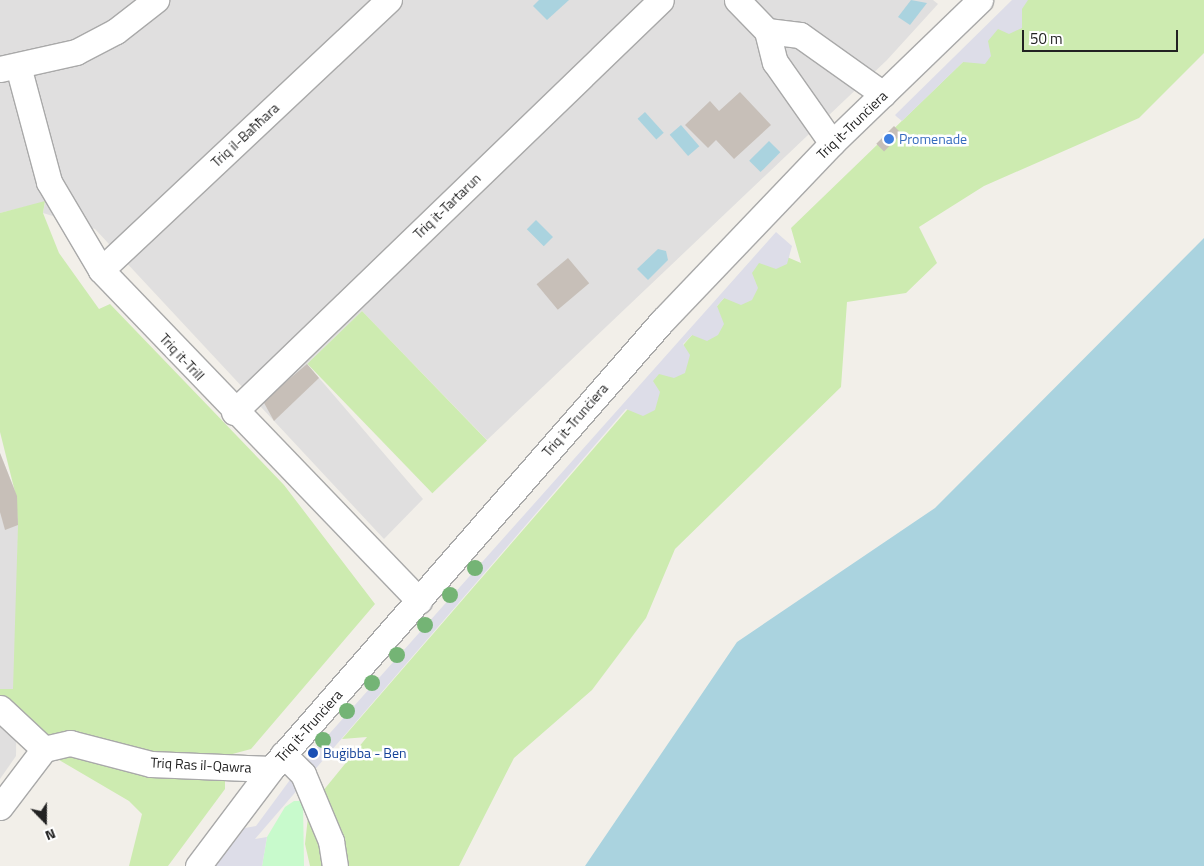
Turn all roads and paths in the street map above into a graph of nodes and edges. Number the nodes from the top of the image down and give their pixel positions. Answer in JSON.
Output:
{"nodes":[{"id":1,"x":156,"y":0,"type":"edge"},
{"id":2,"x":389,"y":0,"type":"edge"},
{"id":3,"x":661,"y":0,"type":"edge"},
{"id":4,"x":737,"y":0,"type":"edge"},
{"id":5,"x":980,"y":0,"type":"edge"},
{"id":6,"x":767,"y":31,"type":"junction"},
{"id":7,"x":9,"y":67,"type":"edge"},
{"id":8,"x":883,"y":94,"type":"junction"},
{"id":9,"x":832,"y":143,"type":"junction"},
{"id":10,"x":101,"y":270,"type":"junction"},
{"id":11,"x":234,"y":412,"type":"junction"},
{"id":12,"x":419,"y":602,"type":"junction"},
{"id":13,"x":0,"y":708,"type":"edge"},
{"id":14,"x":44,"y":749,"type":"junction"},
{"id":15,"x":277,"y":762,"type":"junction"},
{"id":16,"x":0,"y":807,"type":"edge"},
{"id":17,"x":198,"y":866,"type":"edge"},
{"id":18,"x":335,"y":866,"type":"edge"}],
"edges":[{"from":1,"to":7,"type":"street"},
{"from":2,"to":10,"type":"street","name":"Triq il-Baħħara"},
{"from":3,"to":11,"type":"street","name":"Triq it-Tartarun"},
{"from":4,"to":6,"type":"street"},
{"from":5,"to":8,"type":"street","name":"Triq it-Trunċiera"},
{"from":6,"to":8,"type":"street"},
{"from":6,"to":9,"type":"street"},
{"from":7,"to":10,"type":"street","name":"Triq it-Trill"},
{"from":8,"to":9,"type":"street","name":"Triq it-Trunċiera"},
{"from":9,"to":12,"type":"street","name":"Triq it-Trunċiera"},
{"from":10,"to":11,"type":"street","name":"Triq it-Trill"},
{"from":11,"to":12,"type":"street","name":"Triq it-Trill"},
{"from":12,"to":15,"type":"street","name":"Triq it-Trunċiera"},
{"from":13,"to":14,"type":"street"},
{"from":14,"to":15,"type":"street","name":"Triq Ras il-Qawra"},
{"from":14,"to":16,"type":"street"},
{"from":15,"to":17,"type":"street","name":"Triq it-Trunċiera"},
{"from":15,"to":18,"type":"street"}]}
